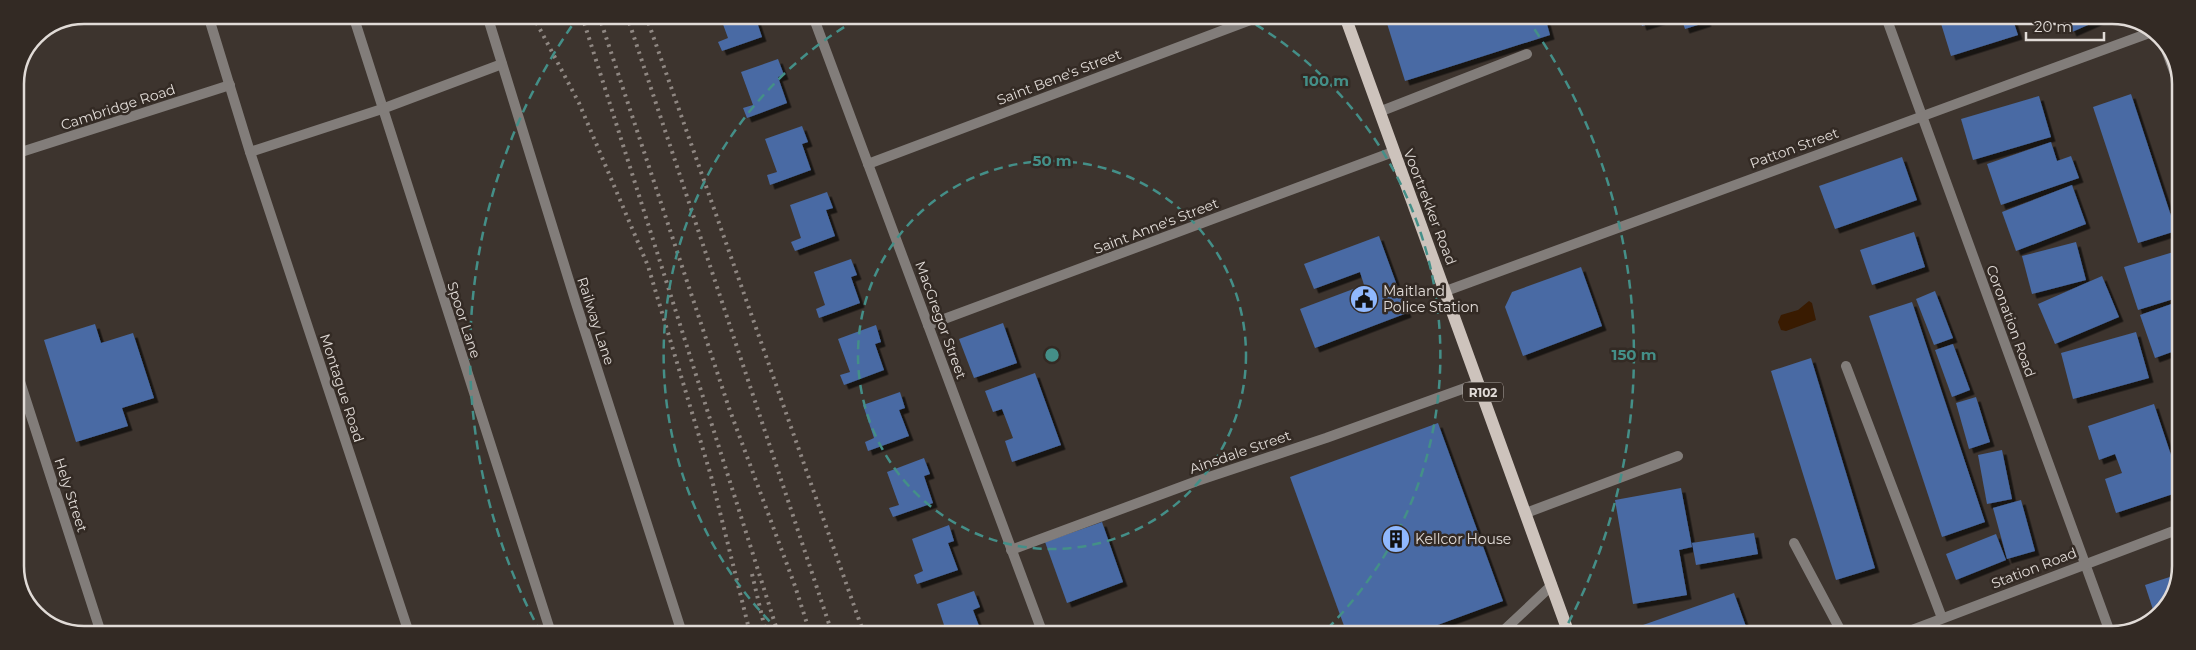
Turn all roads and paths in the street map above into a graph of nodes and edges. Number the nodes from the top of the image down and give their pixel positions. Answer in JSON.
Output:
{"nodes":[{"id":1,"x":211,"y":24,"type":"edge"},
{"id":2,"x":356,"y":24,"type":"edge"},
{"id":3,"x":490,"y":24,"type":"edge"},
{"id":4,"x":816,"y":24,"type":"edge"},
{"id":5,"x":1240,"y":24,"type":"edge"},
{"id":6,"x":1348,"y":24,"type":"edge"},
{"id":7,"x":1888,"y":24,"type":"edge"},
{"id":8,"x":2145,"y":34,"type":"edge"},
{"id":9,"x":1527,"y":54,"type":"dead end"},
{"id":10,"x":502,"y":64,"type":"junction"},
{"id":11,"x":230,"y":85,"type":"junction"},
{"id":12,"x":382,"y":109,"type":"junction"},
{"id":13,"x":1379,"y":112,"type":"junction"},
{"id":14,"x":1921,"y":115,"type":"junction"},
{"id":15,"x":24,"y":151,"type":"edge"},
{"id":16,"x":250,"y":152,"type":"junction"},
{"id":17,"x":1393,"y":152,"type":"junction"},
{"id":18,"x":868,"y":164,"type":"junction"},
{"id":19,"x":1446,"y":291,"type":"junction"},
{"id":20,"x":928,"y":325,"type":"junction"},
{"id":21,"x":1846,"y":366,"type":"dead end"},
{"id":22,"x":1479,"y":383,"type":"junction"},
{"id":23,"x":24,"y":394,"type":"edge"},
{"id":24,"x":1678,"y":456,"type":"dead end"},
{"id":25,"x":1526,"y":513,"type":"junction"},
{"id":26,"x":2172,"y":533,"type":"edge"},
{"id":27,"x":1794,"y":543,"type":"dead end"},
{"id":28,"x":1011,"y":550,"type":"junction"},
{"id":29,"x":2085,"y":564,"type":"junction"},
{"id":30,"x":1552,"y":585,"type":"junction"},
{"id":31,"x":1942,"y":618,"type":"junction"},
{"id":32,"x":99,"y":626,"type":"edge"},
{"id":33,"x":407,"y":626,"type":"edge"},
{"id":34,"x":549,"y":626,"type":"edge"},
{"id":35,"x":680,"y":626,"type":"edge"},
{"id":36,"x":1040,"y":626,"type":"edge"},
{"id":37,"x":1508,"y":626,"type":"edge"},
{"id":38,"x":1566,"y":626,"type":"edge"},
{"id":39,"x":1838,"y":626,"type":"edge"},
{"id":40,"x":1922,"y":626,"type":"edge"},
{"id":41,"x":2108,"y":626,"type":"edge"}],
"edges":[{"from":1,"to":11,"type":"street","name":"Montague Road"},
{"from":2,"to":12,"type":"street","name":"Spoor Lane"},
{"from":3,"to":10,"type":"street","name":"Railway Lane"},
{"from":4,"to":18,"type":"street","name":"MacGregor Street"},
{"from":5,"to":18,"type":"street","name":"Saint Bene's Street"},
{"from":6,"to":13,"type":"main road","name":"Voortrekker Road","number":"R102"},
{"from":7,"to":14,"type":"street","name":"Coronation Road"},
{"from":8,"to":14,"type":"street","name":"Patton Street"},
{"from":9,"to":13,"type":"street"},
{"from":10,"to":12,"type":"street"},
{"from":10,"to":35,"type":"street","name":"Railway Lane"},
{"from":11,"to":15,"type":"street","name":"Cambridge Road"},
{"from":11,"to":16,"type":"street","name":"Montague Road"},
{"from":12,"to":16,"type":"street"},
{"from":12,"to":34,"type":"street","name":"Spoor Lane"},
{"from":13,"to":17,"type":"main road","name":"Voortrekker Road","number":"R102"},
{"from":14,"to":19,"type":"street","name":"Patton Street"},
{"from":14,"to":29,"type":"street","name":"Coronation Road"},
{"from":16,"to":33,"type":"street","name":"Montague Road"},
{"from":17,"to":19,"type":"main road","name":"Voortrekker Road","number":"R102"},
{"from":17,"to":20,"type":"street","name":"Saint Anne's Street"},
{"from":18,"to":20,"type":"street","name":"MacGregor Street"},
{"from":19,"to":22,"type":"main road","name":"Voortrekker Road","number":"R102"},
{"from":20,"to":28,"type":"street","name":"MacGregor Street"},
{"from":21,"to":31,"type":"street"},
{"from":22,"to":25,"type":"main road","name":"Voortrekker Road","number":"R102"},
{"from":22,"to":28,"type":"street","name":"Ainsdale Street"},
{"from":23,"to":32,"type":"street","name":"Hely Street"},
{"from":24,"to":25,"type":"street"},
{"from":25,"to":30,"type":"main road","name":"Voortrekker Road","number":"R102"},
{"from":26,"to":29,"type":"street","name":"Station Road"},
{"from":27,"to":39,"type":"street"},
{"from":28,"to":36,"type":"street","name":"MacGregor Street"},
{"from":29,"to":31,"type":"street","name":"Station Road"},
{"from":29,"to":41,"type":"street","name":"Coronation Road"},
{"from":30,"to":37,"type":"street"},
{"from":30,"to":38,"type":"main road","name":"Voortrekker Road","number":"R102"},
{"from":31,"to":40,"type":"street","name":"Station Road"}]}
